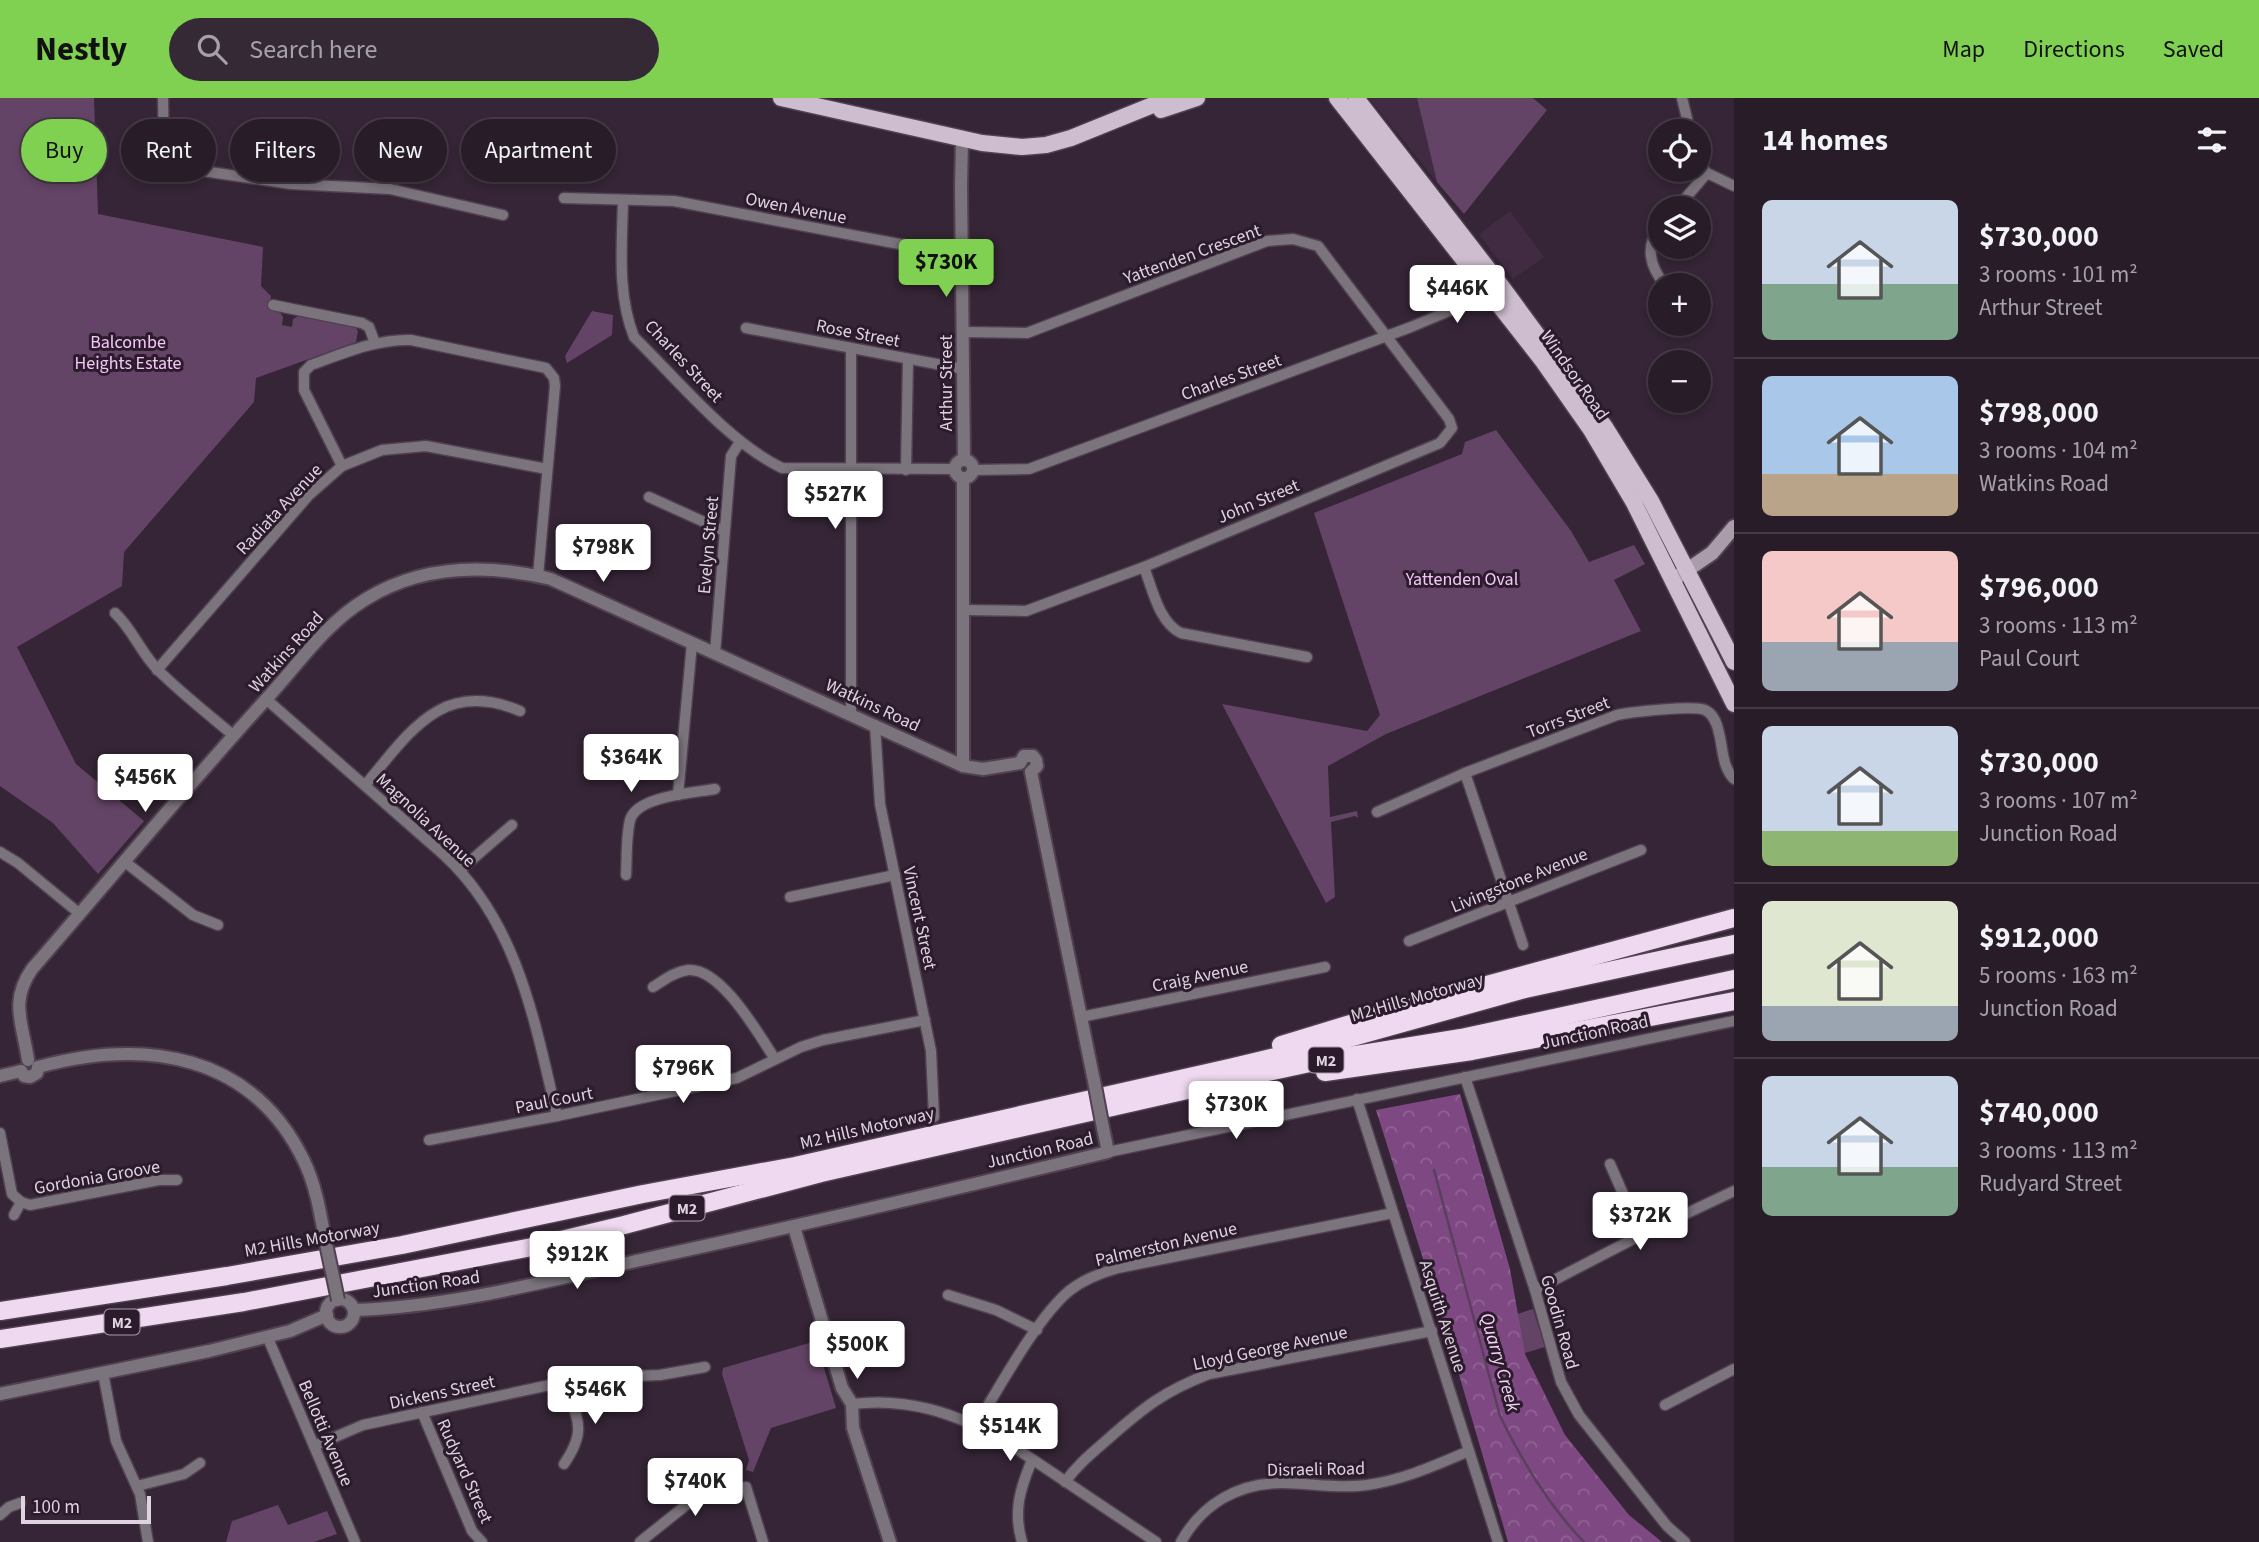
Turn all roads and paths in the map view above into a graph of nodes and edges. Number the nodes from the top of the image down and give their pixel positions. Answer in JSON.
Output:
{"nodes":[{"id":1,"x":163,"y":98,"type":"edge"},
{"id":2,"x":781,"y":98,"type":"edge"},
{"id":3,"x":1170,"y":98,"type":"edge"},
{"id":4,"x":1197,"y":98,"type":"edge"},
{"id":5,"x":1337,"y":98,"type":"edge"},
{"id":6,"x":1356,"y":98,"type":"edge"},
{"id":7,"x":1682,"y":98,"type":"edge"},
{"id":8,"x":806,"y":101,"type":"edge"},
{"id":9,"x":1687,"y":119,"type":"edge"},
{"id":10,"x":962,"y":143,"type":"junction"},
{"id":11,"x":1711,"y":175,"type":"edge"},
{"id":12,"x":1699,"y":182,"type":"edge"},
{"id":13,"x":1734,"y":186,"type":"edge"},
{"id":14,"x":1687,"y":196,"type":"edge"},
{"id":15,"x":564,"y":198,"type":"dead end"},
{"id":16,"x":623,"y":201,"type":"junction"},
{"id":17,"x":503,"y":215,"type":"dead end"},
{"id":18,"x":962,"y":256,"type":"junction"},
{"id":19,"x":1478,"y":278,"type":"junction"},
{"id":20,"x":273,"y":305,"type":"dead end"},
{"id":21,"x":746,"y":328,"type":"dead end"},
{"id":22,"x":963,"y":332,"type":"junction"},
{"id":23,"x":1388,"y":338,"type":"junction"},
{"id":24,"x":375,"y":343,"type":"junction"},
{"id":25,"x":851,"y":349,"type":"junction"},
{"id":26,"x":908,"y":359,"type":"junction"},
{"id":27,"x":964,"y":369,"type":"junction"},
{"id":28,"x":740,"y":442,"type":"junction"},
{"id":29,"x":342,"y":466,"type":"junction"},
{"id":30,"x":547,"y":469,"type":"junction"},
{"id":31,"x":850,"y":470,"type":"junction"},
{"id":32,"x":906,"y":470,"type":"junction"},
{"id":33,"x":964,"y":470,"type":"junction"},
{"id":34,"x":649,"y":497,"type":"dead end"},
{"id":35,"x":1734,"y":527,"type":"edge"},
{"id":36,"x":724,"y":531,"type":"junction"},
{"id":37,"x":1144,"y":567,"type":"junction"},
{"id":38,"x":1687,"y":571,"type":"junction"},
{"id":39,"x":538,"y":576,"type":"junction"},
{"id":40,"x":1672,"y":579,"type":"junction"},
{"id":41,"x":964,"y":610,"type":"junction"},
{"id":42,"x":115,"y":613,"type":"dead end"},
{"id":43,"x":692,"y":643,"type":"junction"},
{"id":44,"x":715,"y":653,"type":"junction"},
{"id":45,"x":1307,"y":657,"type":"dead end"},
{"id":46,"x":1734,"y":662,"type":"edge"},
{"id":47,"x":157,"y":670,"type":"junction"},
{"id":48,"x":266,"y":699,"type":"junction"},
{"id":49,"x":1734,"y":704,"type":"edge"},
{"id":50,"x":520,"y":711,"type":"dead end"},
{"id":51,"x":851,"y":714,"type":"junction"},
{"id":52,"x":875,"y":725,"type":"junction"},
{"id":53,"x":233,"y":735,"type":"junction"},
{"id":54,"x":963,"y":766,"type":"junction"},
{"id":55,"x":1465,"y":773,"type":"junction"},
{"id":56,"x":1734,"y":779,"type":"edge"},
{"id":57,"x":366,"y":784,"type":"junction"},
{"id":58,"x":715,"y":789,"type":"dead end"},
{"id":59,"x":678,"y":795,"type":"junction"},
{"id":60,"x":1377,"y":812,"type":"dead end"},
{"id":61,"x":512,"y":825,"type":"dead end"},
{"id":62,"x":1641,"y":850,"type":"dead end"},
{"id":63,"x":0,"y":852,"type":"edge"},
{"id":64,"x":125,"y":862,"type":"junction"},
{"id":65,"x":460,"y":870,"type":"junction"},
{"id":66,"x":625,"y":875,"type":"dead end"},
{"id":67,"x":895,"y":875,"type":"junction"},
{"id":68,"x":790,"y":897,"type":"dead end"},
{"id":69,"x":1508,"y":901,"type":"junction"},
{"id":70,"x":80,"y":914,"type":"junction"},
{"id":71,"x":1733,"y":918,"type":"edge"},
{"id":72,"x":218,"y":925,"type":"dead end"},
{"id":73,"x":1409,"y":941,"type":"dead end"},
{"id":74,"x":1734,"y":944,"type":"edge"},
{"id":75,"x":1523,"y":946,"type":"dead end"},
{"id":76,"x":1325,"y":967,"type":"dead end"},
{"id":77,"x":1734,"y":979,"type":"edge"},
{"id":78,"x":653,"y":987,"type":"dead end"},
{"id":79,"x":1734,"y":1001,"type":"edge"},
{"id":80,"x":1082,"y":1017,"type":"junction"},
{"id":81,"x":925,"y":1020,"type":"junction"},
{"id":82,"x":1734,"y":1021,"type":"edge"},
{"id":83,"x":775,"y":1059,"type":"junction"},
{"id":84,"x":33,"y":1064,"type":"junction"},
{"id":85,"x":0,"y":1076,"type":"edge"},
{"id":86,"x":1465,"y":1077,"type":"junction"},
{"id":87,"x":1154,"y":1085,"type":"junction"},
{"id":88,"x":1357,"y":1099,"type":"junction"},
{"id":89,"x":1128,"y":1104,"type":"junction"},
{"id":90,"x":557,"y":1116,"type":"junction"},
{"id":91,"x":934,"y":1117,"type":"dead end"},
{"id":92,"x":0,"y":1133,"type":"edge"},
{"id":93,"x":429,"y":1140,"type":"dead end"},
{"id":94,"x":1108,"y":1152,"type":"junction"},
{"id":95,"x":1610,"y":1164,"type":"dead end"},
{"id":96,"x":177,"y":1180,"type":"dead end"},
{"id":97,"x":1734,"y":1191,"type":"edge"},
{"id":98,"x":21,"y":1202,"type":"junction"},
{"id":99,"x":1393,"y":1213,"type":"junction"},
{"id":100,"x":14,"y":1215,"type":"dead end"},
{"id":101,"x":794,"y":1227,"type":"junction"},
{"id":102,"x":1641,"y":1235,"type":"junction"},
{"id":103,"x":1535,"y":1290,"type":"junction"},
{"id":104,"x":948,"y":1295,"type":"dead end"},
{"id":105,"x":338,"y":1300,"type":"junction"},
{"id":106,"x":354,"y":1310,"type":"junction"},
{"id":107,"x":0,"y":1311,"type":"edge"},
{"id":108,"x":327,"y":1315,"type":"junction"},
{"id":109,"x":1037,"y":1329,"type":"junction"},
{"id":110,"x":1432,"y":1331,"type":"junction"},
{"id":111,"x":267,"y":1336,"type":"junction"},
{"id":112,"x":0,"y":1339,"type":"edge"},
{"id":113,"x":705,"y":1367,"type":"dead end"},
{"id":114,"x":1734,"y":1369,"type":"edge"},
{"id":115,"x":103,"y":1373,"type":"junction"},
{"id":116,"x":564,"y":1382,"type":"junction"},
{"id":117,"x":0,"y":1394,"type":"edge"},
{"id":118,"x":852,"y":1404,"type":"junction"},
{"id":119,"x":1665,"y":1405,"type":"dead end"},
{"id":120,"x":422,"y":1412,"type":"junction"},
{"id":121,"x":976,"y":1425,"type":"junction"},
{"id":122,"x":314,"y":1446,"type":"junction"},
{"id":123,"x":1469,"y":1451,"type":"junction"},
{"id":124,"x":1032,"y":1460,"type":"junction"},
{"id":125,"x":200,"y":1464,"type":"dead end"},
{"id":126,"x":564,"y":1464,"type":"dead end"},
{"id":127,"x":1065,"y":1482,"type":"junction"},
{"id":128,"x":137,"y":1486,"type":"junction"},
{"id":129,"x":20,"y":1503,"type":"dead end"},
{"id":130,"x":0,"y":1515,"type":"edge"},
{"id":131,"x":148,"y":1542,"type":"edge"},
{"id":132,"x":355,"y":1542,"type":"edge"},
{"id":133,"x":482,"y":1542,"type":"edge"},
{"id":134,"x":640,"y":1542,"type":"edge"},
{"id":135,"x":763,"y":1542,"type":"edge"},
{"id":136,"x":890,"y":1542,"type":"edge"},
{"id":137,"x":1022,"y":1542,"type":"edge"},
{"id":138,"x":1156,"y":1542,"type":"edge"},
{"id":139,"x":1181,"y":1542,"type":"edge"},
{"id":140,"x":1497,"y":1542,"type":"edge"},
{"id":141,"x":1685,"y":1542,"type":"edge"}],
"edges":[{"from":1,"to":17,"type":"street"},
{"from":2,"to":8,"type":"main road"},
{"from":3,"to":10,"type":"main road"},
{"from":4,"to":10,"type":"main road"},
{"from":5,"to":19,"type":"main road","name":"Windsor Road"},
{"from":6,"to":38,"type":"main road","name":"Windsor Road"},
{"from":7,"to":9,"type":"street"},
{"from":8,"to":10,"type":"main road"},
{"from":10,"to":18,"type":"street","name":"Arthur Street"},
{"from":11,"to":13,"type":"street"},
{"from":12,"to":14,"type":"street"},
{"from":15,"to":16,"type":"street","name":"Owen Avenue"},
{"from":16,"to":18,"type":"street","name":"Owen Avenue"},
{"from":16,"to":28,"type":"street","name":"Charles Street"},
{"from":18,"to":22,"type":"street","name":"Arthur Street"},
{"from":19,"to":23,"type":"street","name":"Charles Street"},
{"from":19,"to":40,"type":"main road","name":"Windsor Road"},
{"from":20,"to":24,"type":"street"},
{"from":21,"to":25,"type":"street","name":"Rose Street"},
{"from":22,"to":23,"type":"street","name":"Yattenden Crescent"},
{"from":22,"to":27,"type":"street","name":"Arthur Street"},
{"from":23,"to":33,"type":"street","name":"Charles Street"},
{"from":23,"to":37,"type":"street","name":"John Street"},
{"from":24,"to":29,"type":"street"},
{"from":24,"to":30,"type":"street"},
{"from":25,"to":26,"type":"street","name":"Rose Street"},
{"from":25,"to":31,"type":"street"},
{"from":26,"to":27,"type":"street","name":"Rose Street"},
{"from":26,"to":32,"type":"street"},
{"from":27,"to":33,"type":"street","name":"Arthur Street"},
{"from":28,"to":31,"type":"street","name":"Charles Street"},
{"from":28,"to":36,"type":"street","name":"Evelyn Street"},
{"from":29,"to":30,"type":"street","name":"Radiata Avenue"},
{"from":29,"to":47,"type":"street","name":"Radiata Avenue"},
{"from":30,"to":39,"type":"street"},
{"from":31,"to":32,"type":"street","name":"Charles Street"},
{"from":31,"to":51,"type":"street"},
{"from":32,"to":33,"type":"street","name":"Charles Street"},
{"from":33,"to":41,"type":"street","name":"Arthur Street"},
{"from":34,"to":36,"type":"street"},
{"from":35,"to":38,"type":"main road"},
{"from":36,"to":44,"type":"street","name":"Evelyn Street"},
{"from":37,"to":41,"type":"street","name":"John Street"},
{"from":37,"to":45,"type":"street"},
{"from":38,"to":40,"type":"main road"},
{"from":38,"to":46,"type":"main road","name":"Windsor Road"},
{"from":39,"to":43,"type":"street","name":"Watkins Road"},
{"from":39,"to":48,"type":"street","name":"Watkins Road"},
{"from":40,"to":49,"type":"main road","name":"Windsor Road"},
{"from":41,"to":54,"type":"street","name":"Arthur Street"},
{"from":42,"to":47,"type":"street"},
{"from":43,"to":44,"type":"street","name":"Watkins Road"},
{"from":43,"to":59,"type":"street"},
{"from":44,"to":51,"type":"street","name":"Watkins Road"},
{"from":47,"to":53,"type":"street"},
{"from":48,"to":53,"type":"street","name":"Watkins Road"},
{"from":48,"to":57,"type":"street","name":"Magnolia Avenue"},
{"from":50,"to":57,"type":"street"},
{"from":51,"to":52,"type":"street","name":"Watkins Road"},
{"from":52,"to":54,"type":"street","name":"Watkins Road"},
{"from":52,"to":67,"type":"street","name":"Vincent Street"},
{"from":53,"to":64,"type":"street","name":"Watkins Road"},
{"from":54,"to":80,"type":"street","name":"Watkins Road"},
{"from":55,"to":56,"type":"street","name":"Torrs Street"},
{"from":55,"to":60,"type":"street","name":"Torrs Street"},
{"from":55,"to":69,"type":"street"},
{"from":57,"to":65,"type":"street","name":"Magnolia Avenue"},
{"from":58,"to":59,"type":"street"},
{"from":59,"to":66,"type":"street"},
{"from":61,"to":65,"type":"street"},
{"from":62,"to":69,"type":"street","name":"Livingstone Avenue"},
{"from":63,"to":70,"type":"street"},
{"from":64,"to":70,"type":"street","name":"Watkins Road"},
{"from":64,"to":72,"type":"street"},
{"from":65,"to":90,"type":"street","name":"Magnolia Avenue"},
{"from":67,"to":68,"type":"street"},
{"from":67,"to":81,"type":"street","name":"Vincent Street"},
{"from":69,"to":73,"type":"street","name":"Livingstone Avenue"},
{"from":69,"to":75,"type":"street"},
{"from":70,"to":84,"type":"street","name":"Watkins Road"},
{"from":71,"to":87,"type":"highway"},
{"from":74,"to":87,"type":"highway","name":"M2 Hills Motorway","number":"M2"},
{"from":76,"to":80,"type":"street","name":"Craig Avenue"},
{"from":77,"to":89,"type":"highway","name":"M2 Hills Motorway","number":"M2"},
{"from":78,"to":83,"type":"street"},
{"from":79,"to":89,"type":"highway"},
{"from":80,"to":94,"type":"street","bridge":true},
{"from":81,"to":83,"type":"street","name":"Paul Court"},
{"from":81,"to":91,"type":"street","name":"Vincent Street"},
{"from":82,"to":86,"type":"street","name":"Junction Road"},
{"from":83,"to":90,"type":"street","name":"Paul Court"},
{"from":84,"to":85,"type":"street"},
{"from":84,"to":105,"type":"street","bridge":true},
{"from":86,"to":88,"type":"street","name":"Junction Road"},
{"from":86,"to":103,"type":"street","name":"Goodin Road"},
{"from":87,"to":107,"type":"highway","name":"M2 Hills Motorway","number":"M2"},
{"from":88,"to":94,"type":"street","name":"Junction Road"},
{"from":88,"to":99,"type":"street","name":"Asquith Avenue"},
{"from":89,"to":112,"type":"highway","name":"M2 Hills Motorway","number":"M2"},
{"from":90,"to":93,"type":"street","name":"Paul Court"},
{"from":92,"to":98,"type":"street","name":"Gordonia Groove"},
{"from":94,"to":101,"type":"street","name":"Junction Road"},
{"from":95,"to":102,"type":"street"},
{"from":96,"to":98,"type":"street","name":"Gordonia Groove"},
{"from":97,"to":102,"type":"street"},
{"from":98,"to":100,"type":"street","name":"Gordonia Groove"},
{"from":99,"to":109,"type":"street","name":"Palmerston Avenue"},
{"from":99,"to":110,"type":"street","name":"Asquith Avenue"},
{"from":101,"to":106,"type":"street","name":"Junction Road"},
{"from":101,"to":118,"type":"street"},
{"from":102,"to":103,"type":"street"},
{"from":103,"to":141,"type":"street","name":"Goodin Road"},
{"from":104,"to":109,"type":"street"},
{"from":105,"to":106,"type":"street"},
{"from":105,"to":108,"type":"street"},
{"from":106,"to":108,"type":"street"},
{"from":108,"to":111,"type":"street"},
{"from":109,"to":121,"type":"street","name":"Palmerston Avenue"},
{"from":110,"to":123,"type":"street","name":"Asquith Avenue"},
{"from":110,"to":127,"type":"street","name":"Lloyd George Avenue"},
{"from":111,"to":115,"type":"street"},
{"from":111,"to":122,"type":"street","name":"Bellotti Avenue"},
{"from":113,"to":116,"type":"street","name":"Dickens Street"},
{"from":114,"to":119,"type":"street"},
{"from":115,"to":117,"type":"street"},
{"from":115,"to":128,"type":"street"},
{"from":116,"to":120,"type":"street","name":"Dickens Street"},
{"from":116,"to":126,"type":"street"},
{"from":118,"to":121,"type":"street"},
{"from":118,"to":136,"type":"street"},
{"from":120,"to":122,"type":"street","name":"Dickens Street"},
{"from":120,"to":133,"type":"street","name":"Rudyard Street"},
{"from":121,"to":124,"type":"street"},
{"from":122,"to":132,"type":"street","name":"Bellotti Avenue"},
{"from":123,"to":139,"type":"street","name":"Disraeli Road"},
{"from":123,"to":140,"type":"street","name":"Asquith Avenue"},
{"from":124,"to":127,"type":"street"},
{"from":124,"to":137,"type":"street"},
{"from":125,"to":128,"type":"street"},
{"from":127,"to":138,"type":"street"},
{"from":128,"to":131,"type":"street"},
{"from":129,"to":130,"type":"street"},
{"from":134,"to":135,"type":"street"}]}
